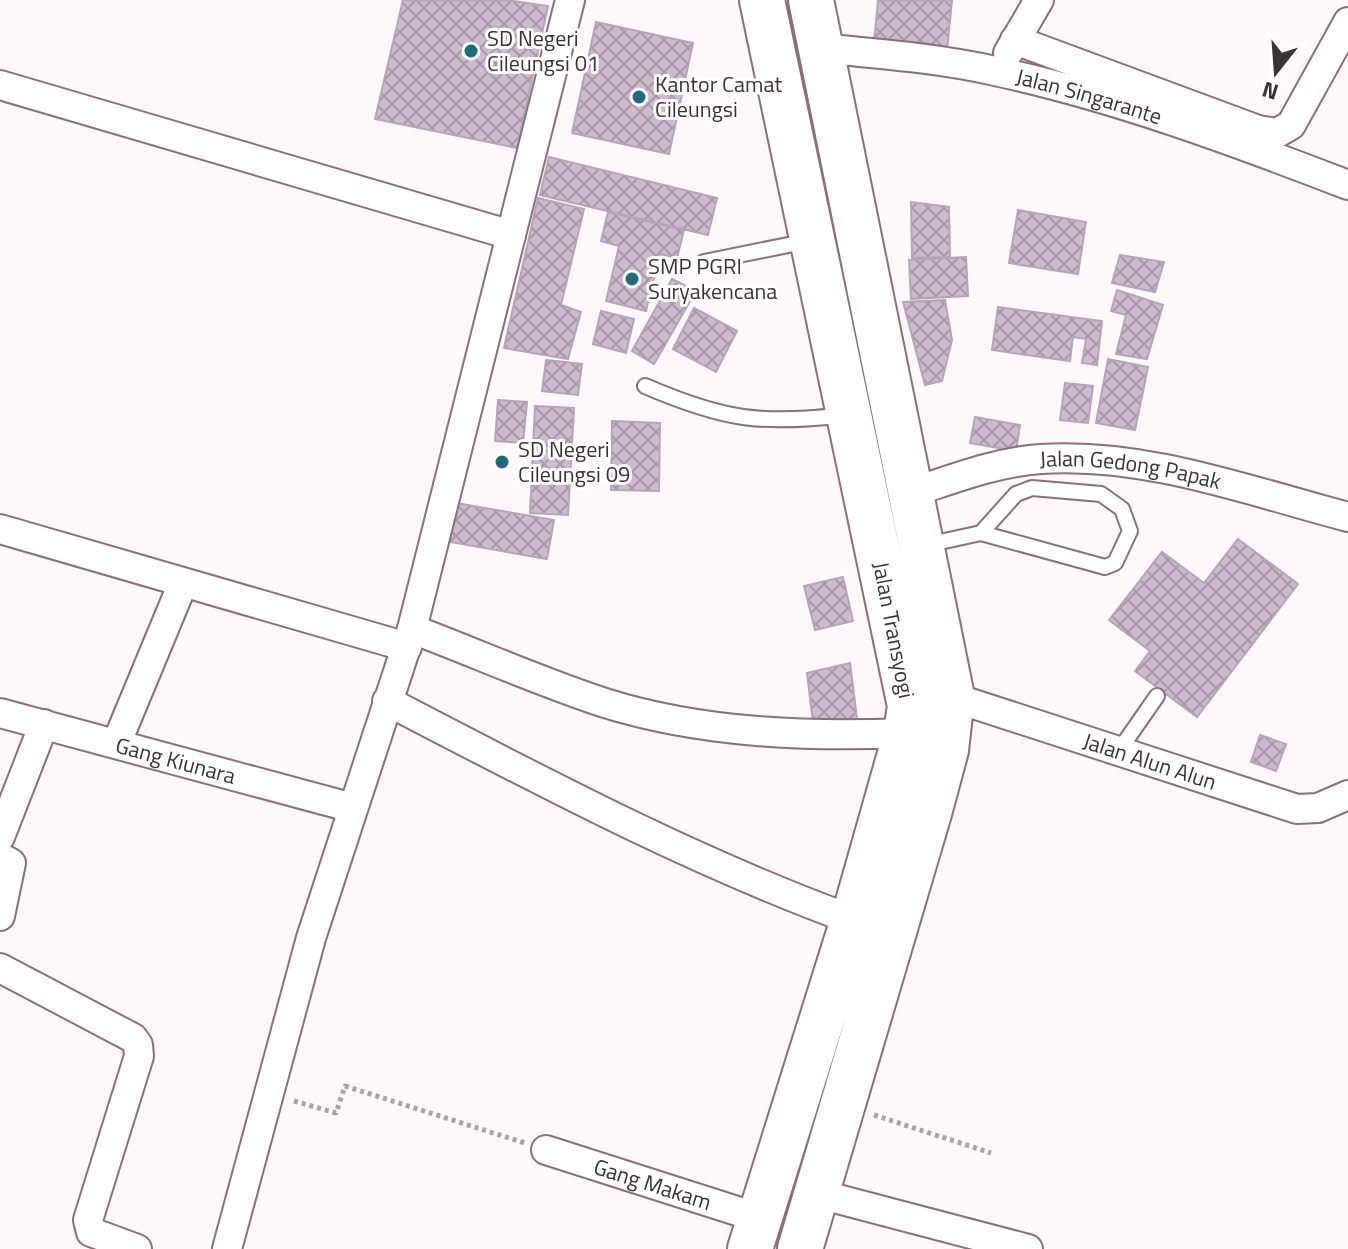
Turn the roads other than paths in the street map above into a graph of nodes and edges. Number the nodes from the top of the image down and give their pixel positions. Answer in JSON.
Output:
{"nodes":[{"id":1,"x":570,"y":0,"type":"edge"},
{"id":2,"x":762,"y":0,"type":"edge"},
{"id":3,"x":811,"y":0,"type":"edge"},
{"id":4,"x":1039,"y":0,"type":"edge"},
{"id":5,"x":1348,"y":22,"type":"edge"},
{"id":6,"x":1015,"y":40,"type":"junction"},
{"id":7,"x":820,"y":48,"type":"junction"},
{"id":8,"x":997,"y":71,"type":"junction"},
{"id":9,"x":0,"y":85,"type":"edge"},
{"id":10,"x":1348,"y":185,"type":"edge"},
{"id":11,"x":511,"y":235,"type":"junction"},
{"id":12,"x":813,"y":240,"type":"junction"},
{"id":13,"x":704,"y":262,"type":"dead end"},
{"id":14,"x":645,"y":386,"type":"dead end"},
{"id":15,"x":850,"y":414,"type":"junction"},
{"id":16,"x":910,"y":493,"type":"junction"},
{"id":17,"x":1348,"y":517,"type":"edge"},
{"id":18,"x":0,"y":529,"type":"edge"},
{"id":19,"x":981,"y":533,"type":"junction"},
{"id":20,"x":921,"y":546,"type":"junction"},
{"id":21,"x":183,"y":583,"type":"junction"},
{"id":22,"x":409,"y":638,"type":"junction"},
{"id":23,"x":1157,"y":696,"type":"dead end"},
{"id":24,"x":952,"y":697,"type":"junction"},
{"id":25,"x":387,"y":701,"type":"junction"},
{"id":26,"x":0,"y":713,"type":"edge"},
{"id":27,"x":44,"y":724,"type":"junction"},
{"id":28,"x":906,"y":733,"type":"junction"},
{"id":29,"x":117,"y":742,"type":"junction"},
{"id":30,"x":1117,"y":752,"type":"junction"},
{"id":31,"x":1348,"y":795,"type":"edge"},
{"id":32,"x":353,"y":808,"type":"junction"},
{"id":33,"x":0,"y":837,"type":"edge"},
{"id":34,"x":0,"y":857,"type":"edge"},
{"id":35,"x":0,"y":916,"type":"edge"},
{"id":36,"x":853,"y":920,"type":"junction"},
{"id":37,"x":0,"y":968,"type":"edge"},
{"id":38,"x":546,"y":1150,"type":"road end"},
{"id":39,"x":815,"y":1193,"type":"junction"},
{"id":40,"x":754,"y":1234,"type":"edge"},
{"id":41,"x":137,"y":1249,"type":"edge"},
{"id":42,"x":227,"y":1249,"type":"edge"},
{"id":43,"x":800,"y":1249,"type":"edge"},
{"id":44,"x":1028,"y":1249,"type":"edge"}],
"edges":[{"from":1,"to":11,"type":"street"},
{"from":2,"to":12,"type":"highway","name":"Jalan Transyogi"},
{"from":3,"to":7,"type":"highway","name":"Jalan Transyogi"},
{"from":4,"to":6,"type":"street"},
{"from":5,"to":6,"type":"street"},
{"from":6,"to":8,"type":"street"},
{"from":7,"to":8,"type":"street","name":"Jalan Singarante"},
{"from":7,"to":16,"type":"highway","name":"Jalan Transyogi"},
{"from":8,"to":10,"type":"street","name":"Jalan Singarante"},
{"from":9,"to":11,"type":"street"},
{"from":11,"to":22,"type":"street"},
{"from":12,"to":13,"type":"lane"},
{"from":12,"to":15,"type":"highway","name":"Jalan Transyogi"},
{"from":14,"to":15,"type":"lane"},
{"from":15,"to":28,"type":"highway","name":"Jalan Transyogi"},
{"from":16,"to":17,"type":"street","name":"Jalan Gedong Papak"},
{"from":16,"to":20,"type":"highway","name":"Jalan Transyogi"},
{"from":18,"to":21,"type":"street"},
{"from":19,"to":19,"type":"lane"},
{"from":19,"to":20,"type":"lane"},
{"from":20,"to":24,"type":"highway","name":"Jalan Transyogi"},
{"from":21,"to":22,"type":"street"},
{"from":21,"to":29,"type":"street"},
{"from":22,"to":25,"type":"street"},
{"from":22,"to":28,"type":"street"},
{"from":23,"to":30,"type":"lane"},
{"from":24,"to":30,"type":"street","name":"Jalan Alun Alun"},
{"from":24,"to":39,"type":"highway","name":"Jalan Transyogi"},
{"from":25,"to":32,"type":"street"},
{"from":25,"to":36,"type":"street"},
{"from":26,"to":27,"type":"street","name":"Gang Kiunara"},
{"from":27,"to":29,"type":"street","name":"Gang Kiunara"},
{"from":27,"to":33,"type":"street"},
{"from":28,"to":36,"type":"highway","name":"Jalan Transyogi"},
{"from":29,"to":32,"type":"street","name":"Gang Kiunara"},
{"from":30,"to":31,"type":"street","name":"Jalan Alun Alun"},
{"from":32,"to":42,"type":"street"},
{"from":34,"to":35,"type":"street"},
{"from":36,"to":40,"type":"highway","name":"Jalan Transyogi"},
{"from":37,"to":41,"type":"street"},
{"from":38,"to":40,"type":"street","name":"Gang Makam"},
{"from":39,"to":43,"type":"highway","name":"Jalan Transyogi"},
{"from":39,"to":44,"type":"street"}]}
